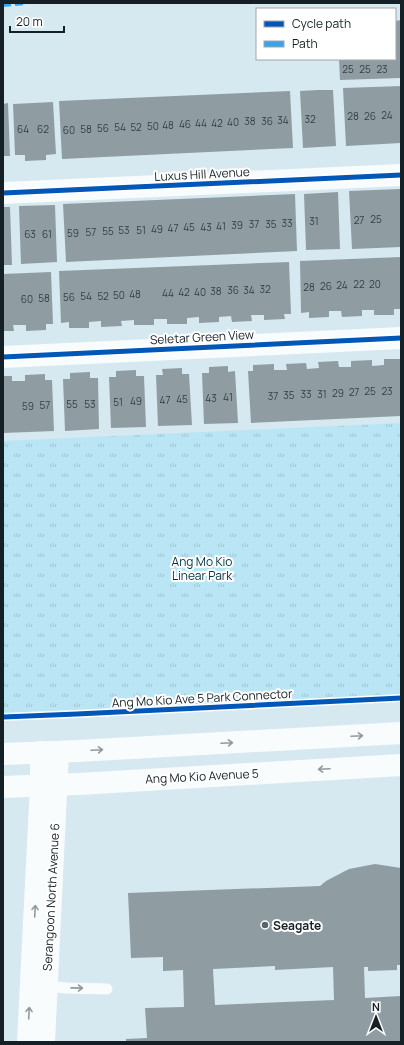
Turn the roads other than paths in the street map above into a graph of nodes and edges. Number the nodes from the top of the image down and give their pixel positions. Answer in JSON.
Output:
{"nodes":[{"id":1,"x":401,"y":175,"type":"edge"},
{"id":2,"x":3,"y":193,"type":"edge"},
{"id":3,"x":401,"y":338,"type":"edge"},
{"id":4,"x":3,"y":357,"type":"edge"},
{"id":5,"x":401,"y":733,"type":"edge"},
{"id":6,"x":50,"y":752,"type":"junction"},
{"id":7,"x":3,"y":754,"type":"edge"},
{"id":8,"x":401,"y":765,"type":"edge"},
{"id":9,"x":49,"y":785,"type":"junction"},
{"id":10,"x":3,"y":787,"type":"edge"},
{"id":11,"x":38,"y":986,"type":"junction"},
{"id":12,"x":107,"y":989,"type":"dead end"},
{"id":13,"x":28,"y":1042,"type":"edge"},
{"id":14,"x":44,"y":1042,"type":"edge"}],
"edges":[{"from":1,"to":2,"type":"street","name":"Luxus Hill Avenue"},
{"from":3,"to":4,"type":"street","name":"Seletar Green View"},
{"from":6,"to":5,"type":"street","one_way":true},
{"from":6,"to":7,"type":"street"},
{"from":6,"to":9,"type":"street","name":"Serangoon North Avenue 6"},
{"from":8,"to":9,"type":"street","name":"Ang Mo Kio Avenue 5","one_way":true},
{"from":9,"to":10,"type":"street","name":"Ang Mo Kio Avenue 5"},
{"from":9,"to":11,"type":"street","name":"Serangoon North Avenue 6"},
{"from":11,"to":12,"type":"lane","one_way":true},
{"from":13,"to":11,"type":"street","name":"Serangoon North Avenue 6","one_way":true},
{"from":11,"to":14,"type":"street","name":"Serangoon North Avenue 6"}]}
